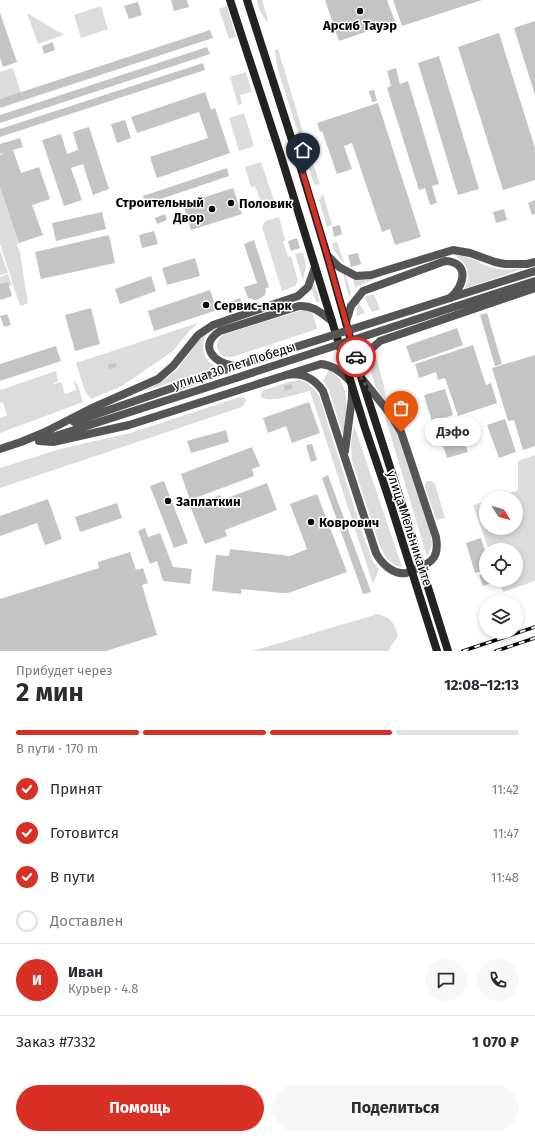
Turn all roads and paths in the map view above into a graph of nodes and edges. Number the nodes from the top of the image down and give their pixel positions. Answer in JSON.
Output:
{"nodes":[{"id":1,"x":230,"y":0,"type":"edge"},
{"id":2,"x":247,"y":0,"type":"edge"},
{"id":3,"x":327,"y":255,"type":"junction"},
{"id":4,"x":535,"y":262,"type":"edge"},
{"id":5,"x":315,"y":267,"type":"junction"},
{"id":6,"x":535,"y":271,"type":"edge"},
{"id":7,"x":535,"y":281,"type":"edge"},
{"id":8,"x":535,"y":288,"type":"edge"},
{"id":9,"x":450,"y":298,"type":"junction"},
{"id":10,"x":332,"y":321,"type":"junction"},
{"id":11,"x":346,"y":322,"type":"junction"},
{"id":12,"x":236,"y":366,"type":"junction"},
{"id":13,"x":360,"y":371,"type":"junction"},
{"id":14,"x":286,"y":375,"type":"junction"},
{"id":15,"x":362,"y":380,"type":"junction"},
{"id":16,"x":351,"y":382,"type":"junction"},
{"id":17,"x":45,"y":432,"type":"junction"},
{"id":18,"x":39,"y":441,"type":"junction"},
{"id":19,"x":21,"y":442,"type":"junction"},
{"id":20,"x":0,"y":448,"type":"edge"},
{"id":21,"x":345,"y":455,"type":"junction"},
{"id":22,"x":437,"y":651,"type":"edge"},
{"id":23,"x":448,"y":651,"type":"edge"}],
"edges":[{"from":1,"to":5,"type":"main road","name":"улица Мельникайте"},
{"from":2,"to":3,"type":"main road","name":"улица Мельникайте"},
{"from":3,"to":4,"type":"street"},
{"from":3,"to":11,"type":"main road","name":"улица Мельникайте"},
{"from":5,"to":10,"type":"main road","name":"улица Мельникайте"},
{"from":5,"to":17,"type":"street"},
{"from":6,"to":9,"type":"street","name":"улица 30 лет Победы"},
{"from":7,"to":18,"type":"street","name":"улица 30 лет Победы","bridge":true},
{"from":8,"to":13,"type":"street"},
{"from":9,"to":11,"type":"street"},
{"from":9,"to":12,"type":"street","name":"улица 30 лет Победы","bridge":true},
{"from":10,"to":12,"type":"street"},
{"from":10,"to":16,"type":"main road","name":"улица Мельникайте"},
{"from":11,"to":13,"type":"main road","name":"улица Мельникайте"},
{"from":12,"to":17,"type":"street","name":"улица 30 лет Победы"},
{"from":13,"to":15,"type":"main road","name":"улица Мельникайте"},
{"from":14,"to":16,"type":"street"},
{"from":14,"to":18,"type":"street"},
{"from":14,"to":21,"type":"street"},
{"from":15,"to":21,"type":"street"},
{"from":15,"to":23,"type":"main road","name":"улица Мельникайте","bridge":true},
{"from":16,"to":21,"type":"street"},
{"from":16,"to":22,"type":"main road","name":"улица Мельникайте","bridge":true},
{"from":17,"to":19,"type":"street","name":"улица 30 лет Победы"},
{"from":18,"to":19,"type":"street","name":"улица 30 лет Победы"},
{"from":19,"to":20,"type":"street","name":"улица 30 лет Победы"}]}
